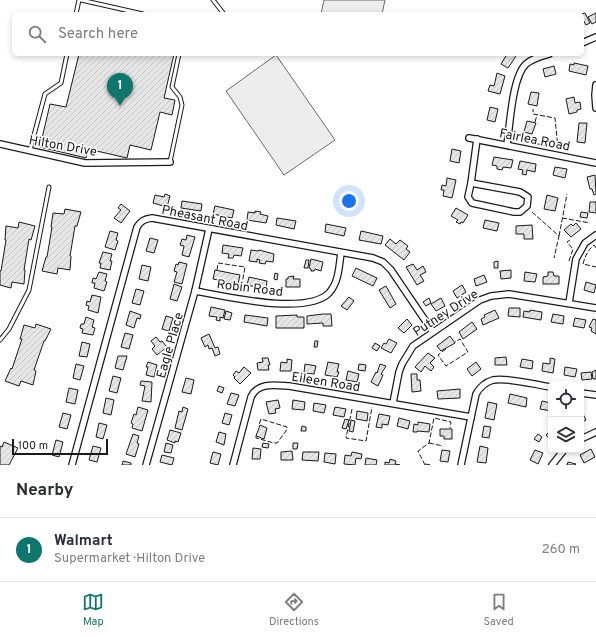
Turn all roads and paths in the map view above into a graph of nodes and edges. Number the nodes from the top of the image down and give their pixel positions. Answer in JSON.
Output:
{"nodes":[{"id":1,"x":80,"y":0,"type":"edge"},
{"id":2,"x":213,"y":0,"type":"edge"},
{"id":3,"x":77,"y":12,"type":"edge"},
{"id":4,"x":134,"y":12,"type":"edge"},
{"id":5,"x":222,"y":12,"type":"edge"},
{"id":6,"x":596,"y":37,"type":"edge"},
{"id":7,"x":584,"y":42,"type":"edge"},
{"id":8,"x":67,"y":56,"type":"edge"},
{"id":9,"x":179,"y":56,"type":"edge"},
{"id":10,"x":543,"y":56,"type":"edge"},
{"id":11,"x":596,"y":85,"type":"edge"},
{"id":12,"x":596,"y":108,"type":"edge"},
{"id":13,"x":469,"y":138,"type":"dead end"},
{"id":14,"x":477,"y":139,"type":"junction"},
{"id":15,"x":0,"y":144,"type":"edge"},
{"id":16,"x":507,"y":145,"type":"junction"},
{"id":17,"x":30,"y":150,"type":"junction"},
{"id":18,"x":170,"y":162,"type":"joint"},
{"id":19,"x":596,"y":162,"type":"edge"},
{"id":20,"x":470,"y":183,"type":"junction"},
{"id":21,"x":49,"y":187,"type":"dead end"},
{"id":22,"x":209,"y":230,"type":"junction"},
{"id":23,"x":596,"y":235,"type":"edge"},
{"id":24,"x":341,"y":252,"type":"junction"},
{"id":25,"x":195,"y":291,"type":"junction"},
{"id":26,"x":569,"y":303,"type":"junction"},
{"id":27,"x":596,"y":308,"type":"edge"},
{"id":28,"x":433,"y":332,"type":"junction"},
{"id":29,"x":0,"y":340,"type":"edge"},
{"id":30,"x":548,"y":386,"type":"edge"},
{"id":31,"x":584,"y":393,"type":"edge"},
{"id":32,"x":596,"y":395,"type":"edge"},
{"id":33,"x":393,"y":403,"type":"junction"},
{"id":34,"x":471,"y":417,"type":"junction"},
{"id":35,"x":596,"y":432,"type":"edge"},
{"id":36,"x":584,"y":438,"type":"edge"},
{"id":37,"x":562,"y":453,"type":"edge"},
{"id":38,"x":72,"y":465,"type":"edge"},
{"id":39,"x":146,"y":465,"type":"edge"},
{"id":40,"x":232,"y":465,"type":"edge"},
{"id":41,"x":461,"y":465,"type":"edge"},
{"id":42,"x":552,"y":465,"type":"edge"}],
"edges":[{"from":1,"to":3,"type":"lane"},
{"from":1,"to":4,"type":"lane"},
{"from":2,"to":5,"type":"lane"},
{"from":6,"to":7,"type":"street"},
{"from":8,"to":17,"type":"lane"},
{"from":9,"to":18,"type":"lane"},
{"from":10,"to":16,"type":"street"},
{"from":11,"to":12,"type":"street"},
{"from":13,"to":14,"type":"street","name":"Fairlea Road"},
{"from":14,"to":16,"type":"street","name":"Fairlea Road"},
{"from":14,"to":20,"type":"street"},
{"from":15,"to":17,"type":"street","name":"Hilton Drive"},
{"from":16,"to":19,"type":"street","name":"Fairlea Road"},
{"from":17,"to":18,"type":"street","name":"Hilton Drive"},
{"from":20,"to":20,"type":"street"},
{"from":21,"to":29,"type":"lane"},
{"from":22,"to":24,"type":"street","name":"Pheasant Road"},
{"from":22,"to":25,"type":"street","name":"Eagle Place"},
{"from":22,"to":38,"type":"street","name":"Pheasant Road"},
{"from":23,"to":26,"type":"street"},
{"from":24,"to":25,"type":"street","name":"Robin Road"},
{"from":24,"to":28,"type":"street","name":"Pheasant Road"},
{"from":25,"to":39,"type":"street","name":"Eagle Place"},
{"from":26,"to":27,"type":"street","name":"Putney Drive"},
{"from":26,"to":28,"type":"street","name":"Putney Drive"},
{"from":28,"to":33,"type":"street","name":"Putney Drive"},
{"from":30,"to":34,"type":"street"},
{"from":31,"to":32,"type":"street"},
{"from":33,"to":34,"type":"street","name":"Eileen Road"},
{"from":33,"to":40,"type":"street","name":"Eileen Road"},
{"from":34,"to":41,"type":"street"},
{"from":35,"to":36,"type":"street"},
{"from":37,"to":42,"type":"street"}]}
